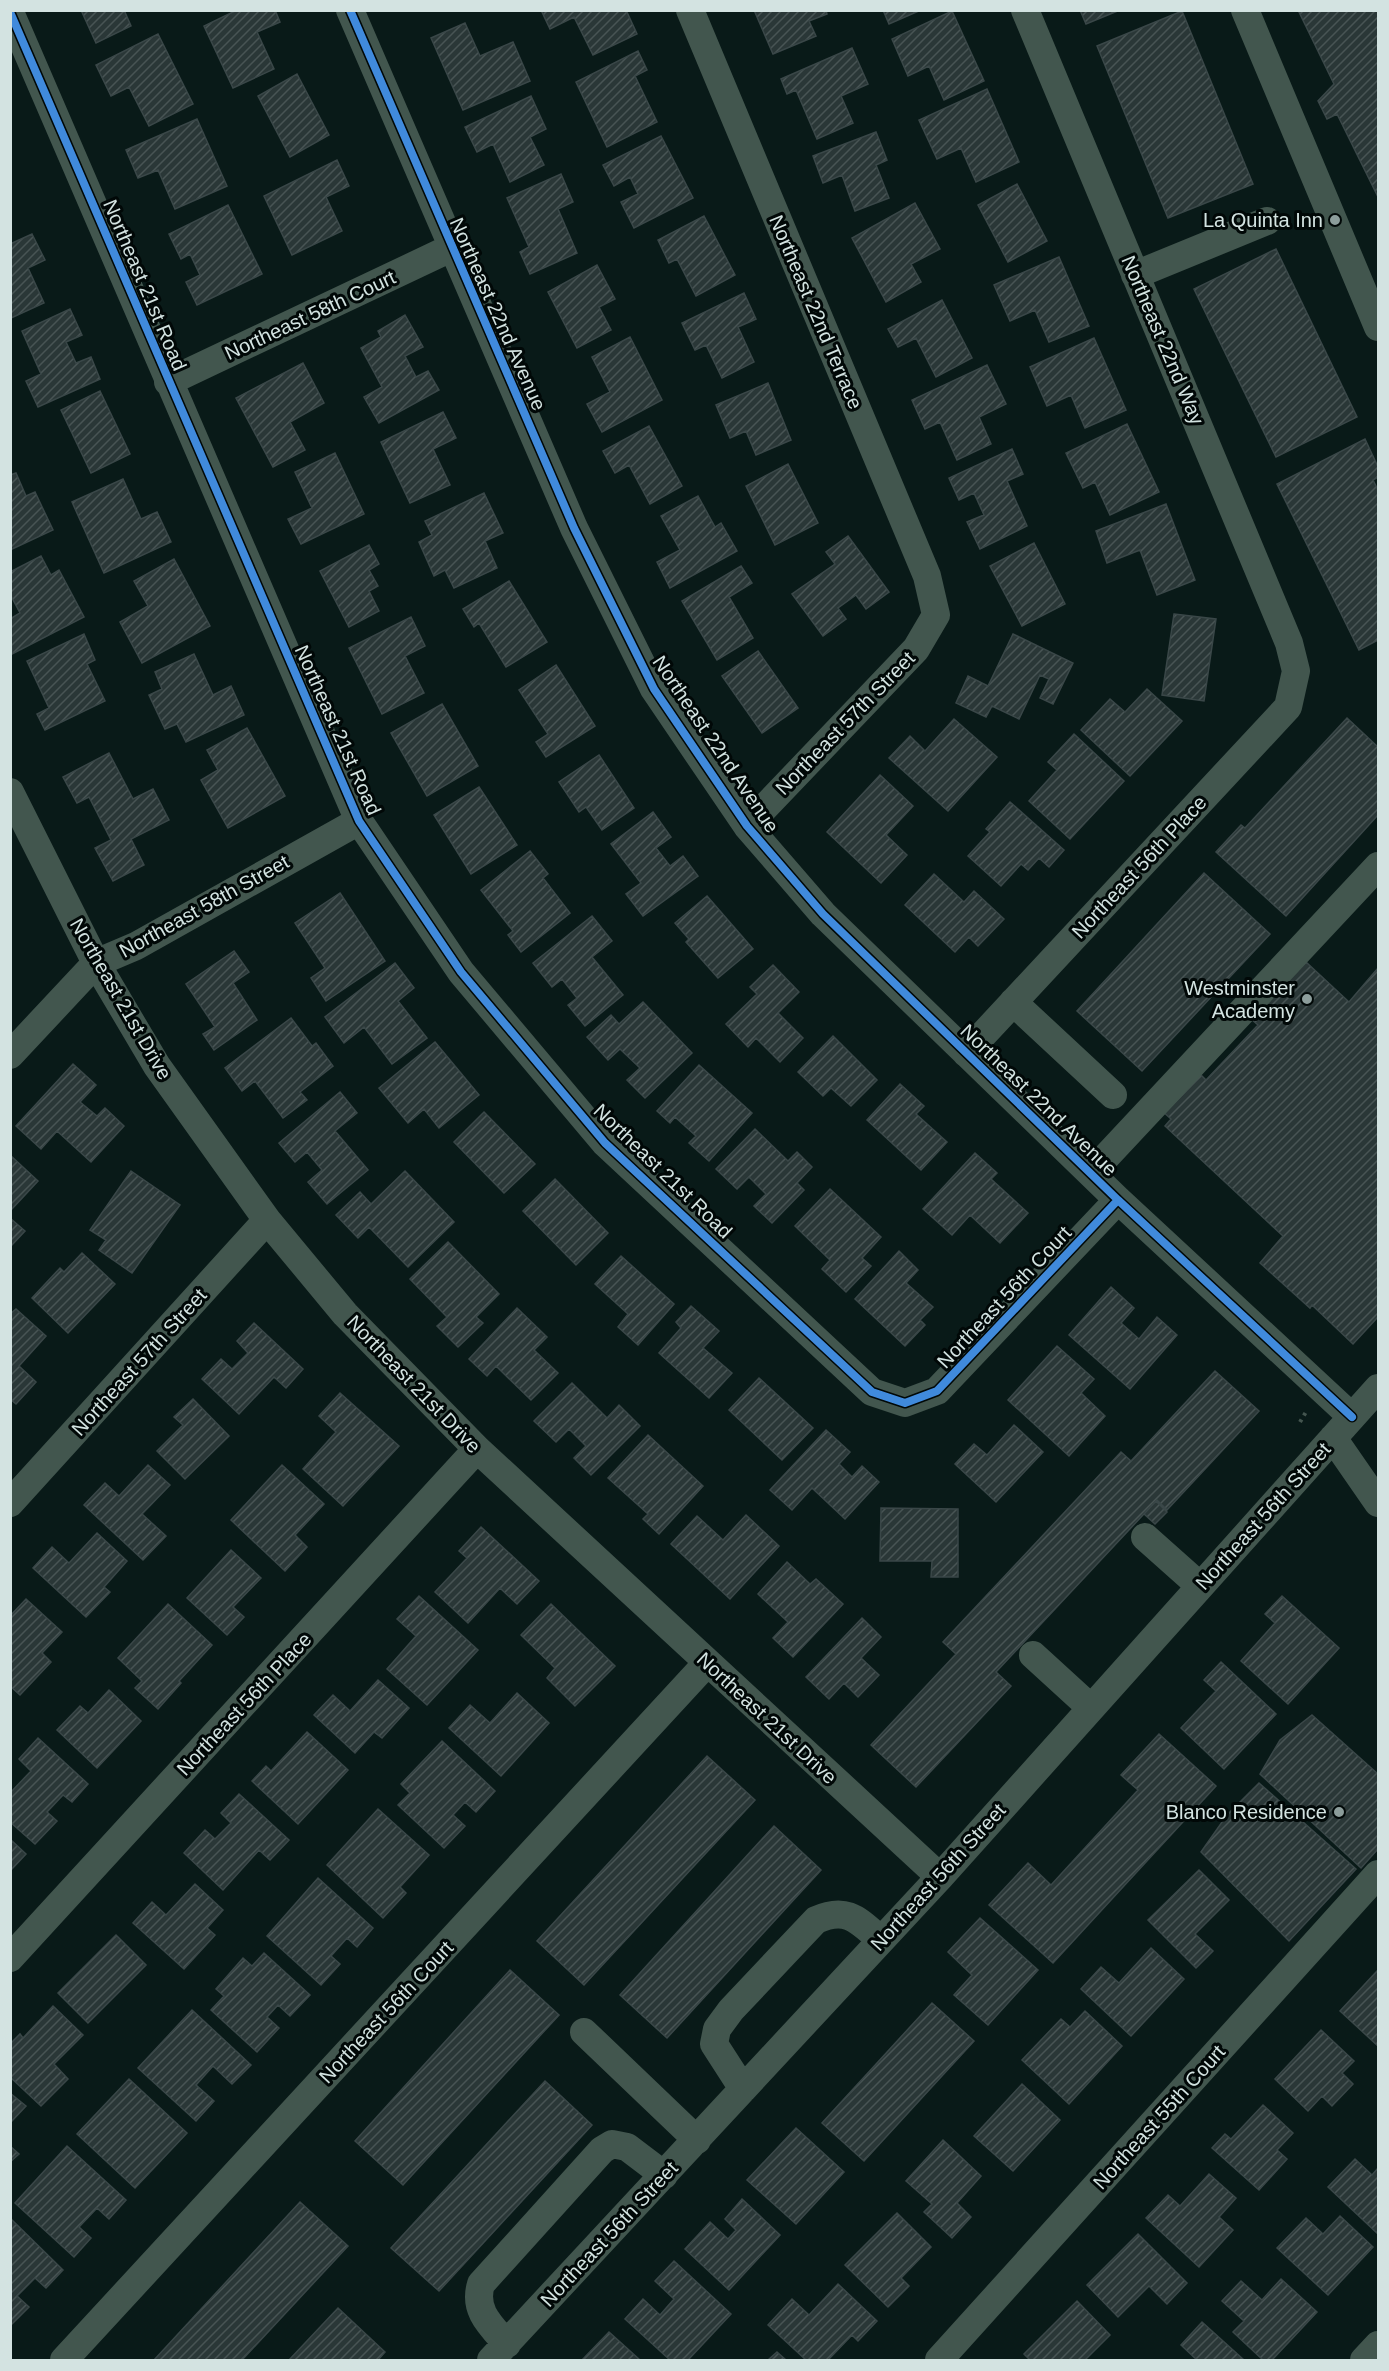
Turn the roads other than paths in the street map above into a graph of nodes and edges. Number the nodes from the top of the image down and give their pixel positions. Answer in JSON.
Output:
{"nodes":[{"id":1,"x":350,"y":10,"type":"edge"},
{"id":2,"x":690,"y":10,"type":"edge"},
{"id":3,"x":1025,"y":10,"type":"edge"},
{"id":4,"x":1245,"y":10,"type":"edge"},
{"id":5,"x":10,"y":12,"type":"edge"},
{"id":6,"x":1267,"y":221,"type":"dead end"},
{"id":7,"x":451,"y":248,"type":"junction"},
{"id":8,"x":1135,"y":275,"type":"junction"},
{"id":9,"x":1378,"y":327,"type":"edge"},
{"id":10,"x":168,"y":381,"type":"junction"},
{"id":11,"x":936,"y":615,"type":"joint"},
{"id":12,"x":1296,"y":671,"type":"joint"},
{"id":13,"x":10,"y":792,"type":"edge"},
{"id":14,"x":359,"y":821,"type":"junction"},
{"id":15,"x":747,"y":826,"type":"junction"},
{"id":16,"x":1378,"y":866,"type":"edge"},
{"id":17,"x":96,"y":963,"type":"junction"},
{"id":18,"x":1013,"y":1002,"type":"junction"},
{"id":19,"x":966,"y":1053,"type":"junction"},
{"id":20,"x":10,"y":1055,"type":"edge"},
{"id":21,"x":1113,"y":1095,"type":"dead end"},
{"id":22,"x":1091,"y":1173,"type":"junction"},
{"id":23,"x":1118,"y":1200,"type":"junction"},
{"id":24,"x":267,"y":1220,"type":"junction"},
{"id":25,"x":1378,"y":1388,"type":"edge"},
{"id":26,"x":905,"y":1403,"type":"joint"},
{"id":27,"x":1352,"y":1417,"type":"junction"},
{"id":28,"x":1333,"y":1438,"type":"junction"},
{"id":29,"x":477,"y":1449,"type":"junction"},
{"id":30,"x":10,"y":1503,"type":"edge"},
{"id":31,"x":1378,"y":1503,"type":"edge"},
{"id":32,"x":1144,"y":1537,"type":"dead end"},
{"id":33,"x":1200,"y":1586,"type":"junction"},
{"id":34,"x":1033,"y":1655,"type":"dead end"},
{"id":35,"x":707,"y":1663,"type":"junction"},
{"id":36,"x":1091,"y":1708,"type":"junction"},
{"id":37,"x":1378,"y":1874,"type":"edge"},
{"id":38,"x":940,"y":1877,"type":"junction"},
{"id":39,"x":881,"y":1940,"type":"junction"},
{"id":40,"x":10,"y":1958,"type":"edge"},
{"id":41,"x":585,"y":2032,"type":"dead end"},
{"id":42,"x":743,"y":2089,"type":"junction"},
{"id":43,"x":697,"y":2140,"type":"junction"},
{"id":44,"x":664,"y":2175,"type":"junction"},
{"id":45,"x":1378,"y":2345,"type":"edge"},
{"id":46,"x":499,"y":2352,"type":"edge"},
{"id":47,"x":64,"y":2361,"type":"edge"},
{"id":48,"x":939,"y":2361,"type":"edge"},
{"id":49,"x":1364,"y":2361,"type":"edge"}],
"edges":[{"from":1,"to":7,"type":"street","name":"Northeast 22nd Avenue"},
{"from":2,"to":11,"type":"street","name":"Northeast 22nd Terrace"},
{"from":3,"to":8,"type":"street","name":"Northeast 22nd Way"},
{"from":4,"to":9,"type":"street"},
{"from":5,"to":10,"type":"street","name":"Northeast 21st Road"},
{"from":6,"to":8,"type":"street"},
{"from":7,"to":10,"type":"street","name":"Northeast 58th Court"},
{"from":7,"to":15,"type":"street","name":"Northeast 22nd Avenue"},
{"from":8,"to":12,"type":"street","name":"Northeast 22nd Way"},
{"from":10,"to":14,"type":"street","name":"Northeast 21st Road"},
{"from":11,"to":15,"type":"street","name":"Northeast 57th Street"},
{"from":12,"to":18,"type":"street","name":"Northeast 56th Place"},
{"from":13,"to":17,"type":"street","name":"Northeast 21st Drive"},
{"from":14,"to":17,"type":"street","name":"Northeast 58th Street"},
{"from":14,"to":26,"type":"street","name":"Northeast 21st Road"},
{"from":15,"to":19,"type":"street","name":"Northeast 22nd Avenue"},
{"from":16,"to":22,"type":"street"},
{"from":17,"to":20,"type":"street","name":"Northeast 58th Street"},
{"from":17,"to":24,"type":"street","name":"Northeast 21st Drive"},
{"from":18,"to":19,"type":"street","name":"Northeast 56th Place"},
{"from":18,"to":21,"type":"street"},
{"from":19,"to":22,"type":"street","name":"Northeast 22nd Avenue"},
{"from":22,"to":23,"type":"street","name":"Northeast 22nd Avenue"},
{"from":23,"to":26,"type":"street","name":"Northeast 56th Court"},
{"from":23,"to":27,"type":"street","name":"Northeast 22nd Avenue"},
{"from":24,"to":29,"type":"street","name":"Northeast 21st Drive"},
{"from":24,"to":30,"type":"street","name":"Northeast 57th Street"},
{"from":25,"to":27,"type":"street","name":"Northeast 56th Street"},
{"from":27,"to":28,"type":"street","name":"Northeast 56th Street"},
{"from":28,"to":31,"type":"street"},
{"from":28,"to":33,"type":"street","name":"Northeast 56th Street"},
{"from":29,"to":35,"type":"street","name":"Northeast 21st Drive"},
{"from":29,"to":40,"type":"street","name":"Northeast 56th Place"},
{"from":32,"to":33,"type":"street"},
{"from":33,"to":36,"type":"street","name":"Northeast 56th Street"},
{"from":34,"to":36,"type":"street"},
{"from":35,"to":38,"type":"street","name":"Northeast 21st Drive"},
{"from":35,"to":47,"type":"street","name":"Northeast 56th Court"},
{"from":36,"to":38,"type":"street","name":"Northeast 56th Street"},
{"from":37,"to":48,"type":"street","name":"Northeast 55th Court"},
{"from":38,"to":39,"type":"street","name":"Northeast 56th Street"},
{"from":39,"to":42,"type":"street","name":"Northeast 56th Street"},
{"from":39,"to":42,"type":"street"},
{"from":41,"to":43,"type":"street"},
{"from":42,"to":43,"type":"street","name":"Northeast 56th Street"},
{"from":43,"to":44,"type":"street","name":"Northeast 56th Street"},
{"from":44,"to":46,"type":"street","name":"Northeast 56th Street"},
{"from":44,"to":46,"type":"street"},
{"from":45,"to":49,"type":"street"}]}
